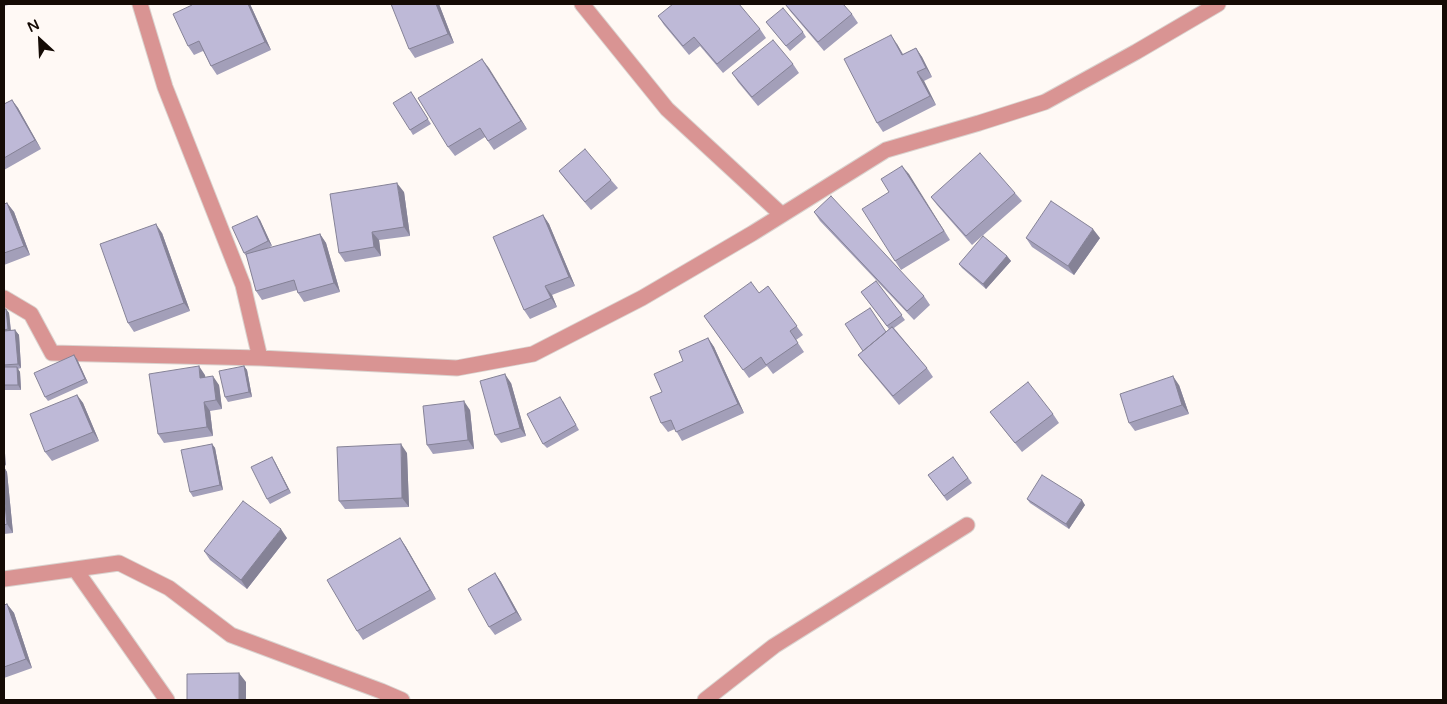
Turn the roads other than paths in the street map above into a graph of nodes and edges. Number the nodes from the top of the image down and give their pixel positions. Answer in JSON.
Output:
{"nodes":[{"id":1,"x":140,"y":4,"type":"edge"},
{"id":2,"x":582,"y":4,"type":"edge"},
{"id":3,"x":1218,"y":4,"type":"edge"},
{"id":4,"x":782,"y":214,"type":"junction"},
{"id":5,"x":4,"y":298,"type":"edge"},
{"id":6,"x":260,"y":358,"type":"junction"},
{"id":7,"x":967,"y":525,"type":"dead end"},
{"id":8,"x":75,"y":569,"type":"junction"},
{"id":9,"x":4,"y":579,"type":"edge"},
{"id":10,"x":167,"y":700,"type":"edge"},
{"id":11,"x":402,"y":700,"type":"edge"},
{"id":12,"x":705,"y":700,"type":"edge"}],
"edges":[{"from":1,"to":6,"type":"street"},
{"from":2,"to":4,"type":"street"},
{"from":3,"to":4,"type":"street"},
{"from":4,"to":6,"type":"street"},
{"from":5,"to":6,"type":"street"},
{"from":7,"to":12,"type":"street"},
{"from":8,"to":9,"type":"street"},
{"from":8,"to":10,"type":"street"},
{"from":8,"to":11,"type":"street"}]}
